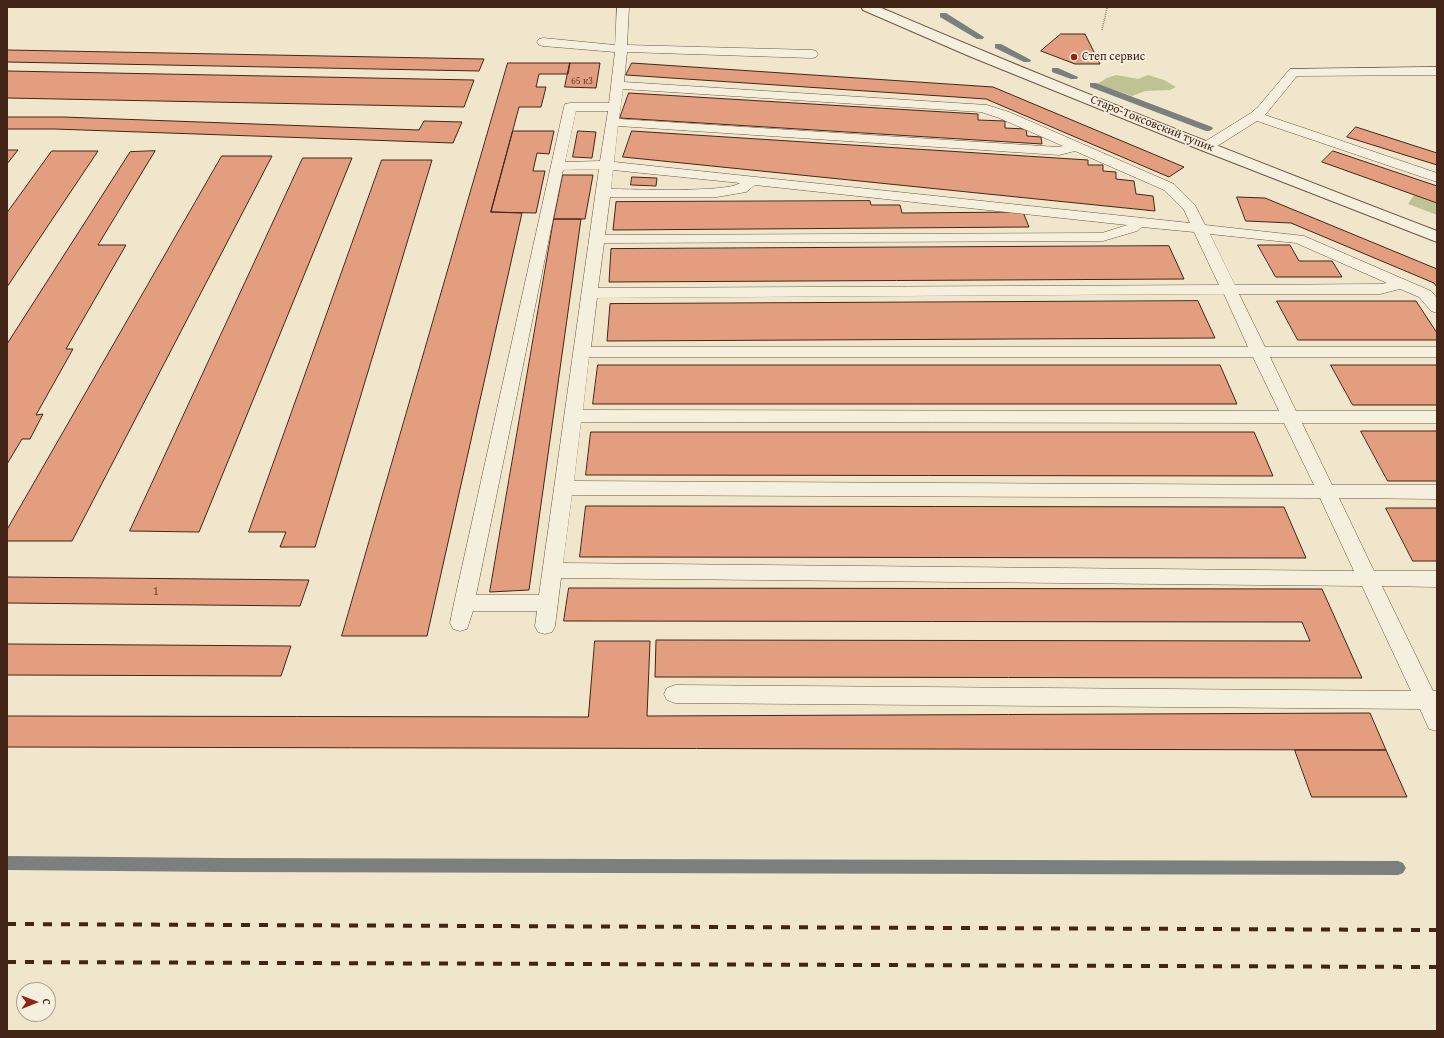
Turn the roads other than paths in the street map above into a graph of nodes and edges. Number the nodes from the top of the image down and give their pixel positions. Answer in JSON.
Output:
{"nodes":[{"id":1,"x":623,"y":7,"type":"edge"},
{"id":2,"x":868,"y":7,"type":"edge"},
{"id":3,"x":543,"y":42,"type":"dead end"},
{"id":4,"x":621,"y":48,"type":"junction"},
{"id":5,"x":812,"y":54,"type":"dead end"},
{"id":6,"x":1437,"y":71,"type":"edge"},
{"id":7,"x":618,"y":85,"type":"junction"},
{"id":8,"x":613,"y":115,"type":"junction"},
{"id":9,"x":1256,"y":116,"type":"junction"},
{"id":10,"x":1076,"y":146,"type":"junction"},
{"id":11,"x":1206,"y":147,"type":"junction"},
{"id":12,"x":558,"y":166,"type":"junction"},
{"id":13,"x":607,"y":166,"type":"junction"},
{"id":14,"x":1437,"y":178,"type":"edge"},
{"id":15,"x":751,"y":181,"type":"junction"},
{"id":16,"x":603,"y":193,"type":"junction"},
{"id":17,"x":1138,"y":222,"type":"junction"},
{"id":18,"x":1200,"y":229,"type":"junction"},
{"id":19,"x":1437,"y":237,"type":"edge"},
{"id":20,"x":597,"y":239,"type":"junction"},
{"id":21,"x":1402,"y":284,"type":"junction"},
{"id":22,"x":1229,"y":290,"type":"junction"},
{"id":23,"x":590,"y":293,"type":"junction"},
{"id":24,"x":1437,"y":308,"type":"edge"},
{"id":25,"x":581,"y":352,"type":"junction"},
{"id":26,"x":1259,"y":352,"type":"junction"},
{"id":27,"x":1437,"y":352,"type":"edge"},
{"id":28,"x":573,"y":416,"type":"junction"},
{"id":29,"x":1290,"y":417,"type":"junction"},
{"id":30,"x":1437,"y":417,"type":"edge"},
{"id":31,"x":563,"y":488,"type":"junction"},
{"id":32,"x":1326,"y":492,"type":"junction"},
{"id":33,"x":1437,"y":492,"type":"edge"},
{"id":34,"x":552,"y":570,"type":"junction"},
{"id":35,"x":1368,"y":579,"type":"junction"},
{"id":36,"x":1437,"y":579,"type":"edge"},
{"id":37,"x":548,"y":602,"type":"junction"},
{"id":38,"x":464,"y":603,"type":"junction"},
{"id":39,"x":460,"y":623,"type":"dead end"},
{"id":40,"x":545,"y":626,"type":"dead end"},
{"id":41,"x":675,"y":694,"type":"dead end"},
{"id":42,"x":1432,"y":700,"type":"edge"},
{"id":43,"x":1437,"y":722,"type":"edge"}],
"edges":[{"from":1,"to":4,"type":"lane"},
{"from":2,"to":11,"type":"street","name":"Старо-Токсовский тупик"},
{"from":3,"to":4,"type":"lane"},
{"from":4,"to":5,"type":"lane"},
{"from":4,"to":7,"type":"lane"},
{"from":6,"to":9,"type":"lane"},
{"from":7,"to":8,"type":"lane"},
{"from":7,"to":10,"type":"lane"},
{"from":8,"to":10,"type":"lane"},
{"from":8,"to":12,"type":"lane"},
{"from":8,"to":13,"type":"lane"},
{"from":9,"to":11,"type":"lane"},
{"from":9,"to":14,"type":"lane"},
{"from":10,"to":18,"type":"lane"},
{"from":11,"to":19,"type":"street","name":"Старо-Токсовский тупик"},
{"from":12,"to":13,"type":"lane"},
{"from":12,"to":38,"type":"lane"},
{"from":13,"to":15,"type":"lane"},
{"from":13,"to":16,"type":"lane"},
{"from":15,"to":16,"type":"lane"},
{"from":15,"to":17,"type":"lane"},
{"from":16,"to":20,"type":"lane"},
{"from":17,"to":18,"type":"lane"},
{"from":17,"to":20,"type":"lane"},
{"from":18,"to":21,"type":"lane"},
{"from":18,"to":22,"type":"lane"},
{"from":20,"to":23,"type":"lane"},
{"from":21,"to":22,"type":"lane"},
{"from":21,"to":24,"type":"lane"},
{"from":22,"to":23,"type":"lane"},
{"from":22,"to":26,"type":"lane"},
{"from":23,"to":25,"type":"lane"},
{"from":25,"to":26,"type":"lane"},
{"from":25,"to":28,"type":"lane"},
{"from":26,"to":27,"type":"lane"},
{"from":26,"to":29,"type":"lane"},
{"from":28,"to":29,"type":"lane"},
{"from":28,"to":31,"type":"lane"},
{"from":29,"to":30,"type":"lane"},
{"from":29,"to":32,"type":"lane"},
{"from":31,"to":32,"type":"lane"},
{"from":31,"to":34,"type":"lane"},
{"from":32,"to":33,"type":"lane"},
{"from":32,"to":35,"type":"lane"},
{"from":34,"to":35,"type":"lane"},
{"from":34,"to":37,"type":"lane"},
{"from":35,"to":36,"type":"lane"},
{"from":35,"to":42,"type":"lane"},
{"from":37,"to":38,"type":"lane"},
{"from":37,"to":40,"type":"lane"},
{"from":38,"to":39,"type":"lane"},
{"from":41,"to":42,"type":"lane"},
{"from":42,"to":43,"type":"lane"}]}
